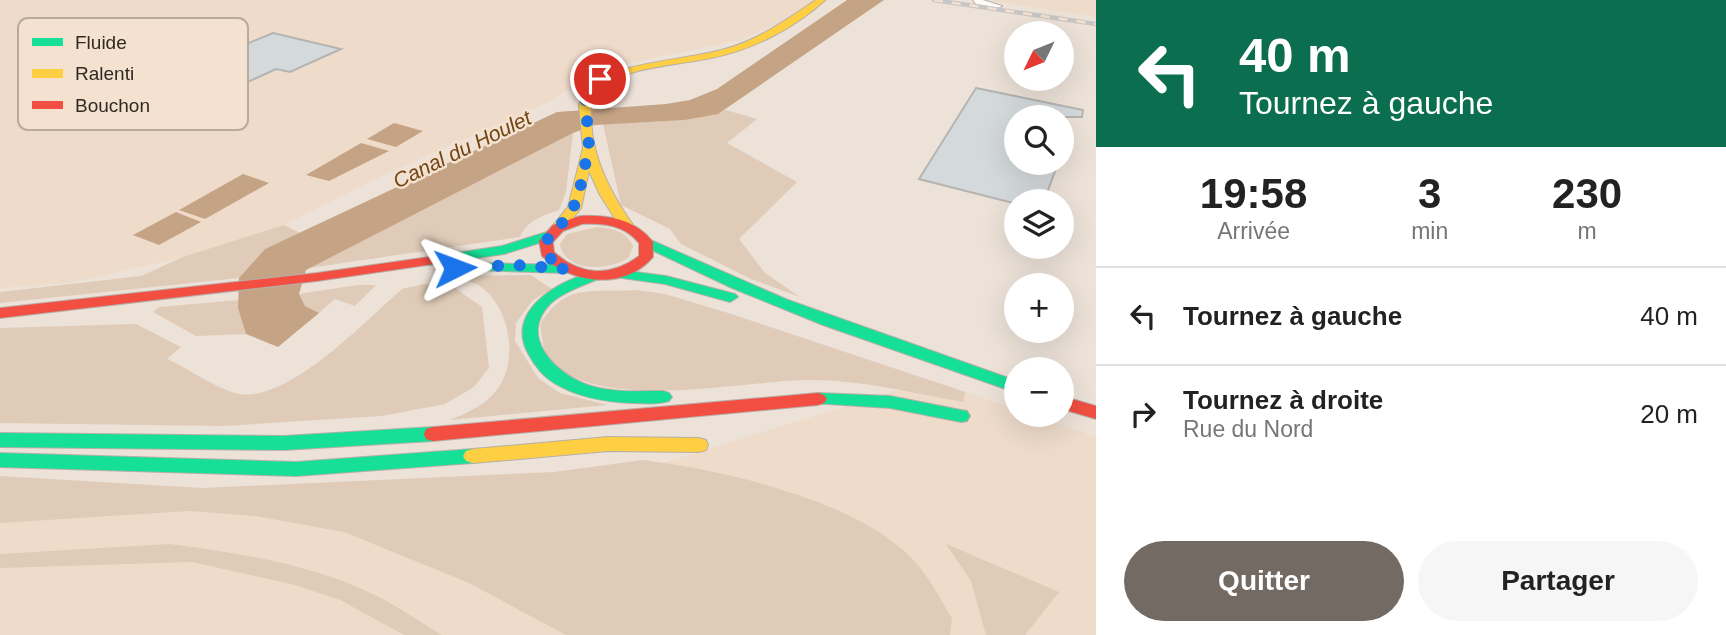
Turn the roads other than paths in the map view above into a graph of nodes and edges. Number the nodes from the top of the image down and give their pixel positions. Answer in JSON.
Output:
{"nodes":[{"id":1,"x":821,"y":0,"type":"edge"},
{"id":2,"x":979,"y":0,"type":"edge"},
{"id":3,"x":998,"y":6,"type":"dead end"},
{"id":4,"x":588,"y":141,"type":"junction"},
{"id":5,"x":626,"y":225,"type":"junction"},
{"id":6,"x":554,"y":231,"type":"junction"},
{"id":7,"x":646,"y":242,"type":"junction"},
{"id":8,"x":566,"y":269,"type":"junction"},
{"id":9,"x":617,"y":274,"type":"junction"},
{"id":10,"x":593,"y":276,"type":"junction"},
{"id":11,"x":317,"y":277,"type":"junction"},
{"id":12,"x":0,"y":313,"type":"edge"},
{"id":13,"x":827,"y":323,"type":"junction"},
{"id":14,"x":1004,"y":383,"type":"edge"},
{"id":15,"x":1074,"y":406,"type":"edge"},
{"id":16,"x":1096,"y":413,"type":"edge"},
{"id":17,"x":0,"y":440,"type":"edge"},
{"id":18,"x":699,"y":445,"type":"dead end"},
{"id":19,"x":0,"y":460,"type":"edge"}],
"edges":[{"from":1,"to":4,"type":"main road"},
{"from":2,"to":3,"type":"street"},
{"from":4,"to":5,"type":"main road"},
{"from":4,"to":6,"type":"main road"},
{"from":5,"to":6,"type":"main road"},
{"from":5,"to":7,"type":"main road"},
{"from":6,"to":8,"type":"main road"},
{"from":6,"to":11,"type":"main road"},
{"from":7,"to":9,"type":"main road"},
{"from":7,"to":13,"type":"main road"},
{"from":8,"to":10,"type":"main road"},
{"from":8,"to":11,"type":"main road"},
{"from":9,"to":10,"type":"main road"},
{"from":9,"to":13,"type":"main road"},
{"from":10,"to":17,"type":"main road"},
{"from":11,"to":12,"type":"main road"},
{"from":13,"to":14,"type":"main road"},
{"from":15,"to":16,"type":"main road"},
{"from":18,"to":19,"type":"main road"}]}
